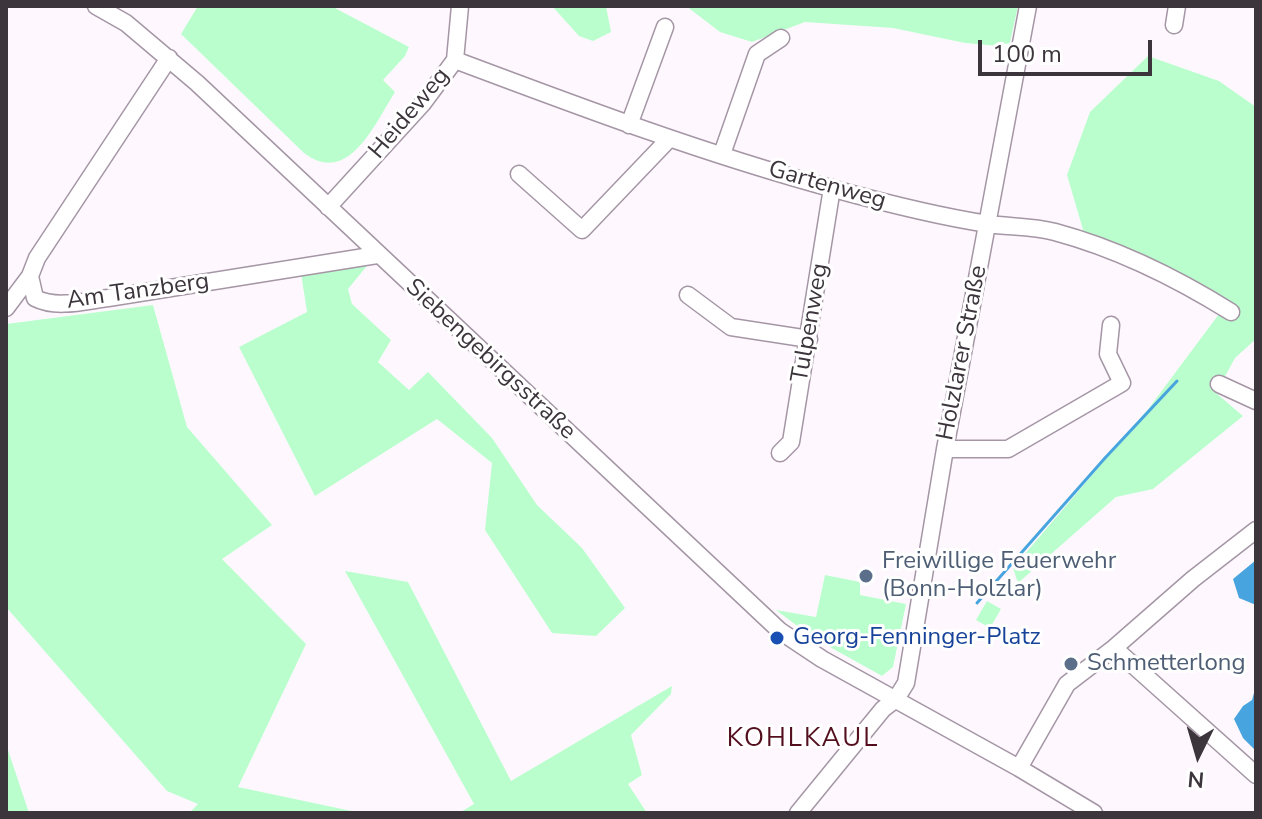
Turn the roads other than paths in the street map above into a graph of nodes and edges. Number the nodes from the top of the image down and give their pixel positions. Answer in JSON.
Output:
{"nodes":[{"id":1,"x":96,"y":6,"type":"edge"},
{"id":2,"x":460,"y":6,"type":"edge"},
{"id":3,"x":1028,"y":6,"type":"edge"},
{"id":4,"x":1177,"y":6,"type":"edge"},
{"id":5,"x":1174,"y":25,"type":"dead end"},
{"id":6,"x":665,"y":27,"type":"dead end"},
{"id":7,"x":781,"y":38,"type":"dead end"},
{"id":8,"x":169,"y":58,"type":"junction"},
{"id":9,"x":455,"y":60,"type":"junction"},
{"id":10,"x":629,"y":125,"type":"junction"},
{"id":11,"x":669,"y":139,"type":"junction"},
{"id":12,"x":722,"y":154,"type":"junction"},
{"id":13,"x":519,"y":174,"type":"dead end"},
{"id":14,"x":832,"y":188,"type":"junction"},
{"id":15,"x":328,"y":207,"type":"junction"},
{"id":16,"x":988,"y":224,"type":"junction"},
{"id":17,"x":377,"y":255,"type":"junction"},
{"id":18,"x":30,"y":276,"type":"junction"},
{"id":19,"x":688,"y":295,"type":"dead end"},
{"id":20,"x":6,"y":308,"type":"edge"},
{"id":21,"x":1231,"y":312,"type":"dead end"},
{"id":22,"x":1111,"y":325,"type":"dead end"},
{"id":23,"x":809,"y":339,"type":"junction"},
{"id":24,"x":1219,"y":384,"type":"dead end"},
{"id":25,"x":1256,"y":401,"type":"edge"},
{"id":26,"x":945,"y":449,"type":"junction"},
{"id":27,"x":780,"y":453,"type":"dead end"},
{"id":28,"x":1256,"y":530,"type":"edge"},
{"id":29,"x":1114,"y":648,"type":"junction"},
{"id":30,"x":896,"y":699,"type":"junction"},
{"id":31,"x":1019,"y":768,"type":"junction"},
{"id":32,"x":1256,"y":775,"type":"edge"},
{"id":33,"x":798,"y":813,"type":"edge"},
{"id":34,"x":1094,"y":813,"type":"edge"}],
"edges":[{"from":1,"to":8,"type":"street","name":"Siebengebirgsstraße"},
{"from":2,"to":9,"type":"street","name":"Heideweg"},
{"from":3,"to":16,"type":"street","name":"Holzlarer Straße"},
{"from":4,"to":5,"type":"street"},
{"from":6,"to":10,"type":"street"},
{"from":7,"to":12,"type":"street"},
{"from":8,"to":15,"type":"street","name":"Siebengebirgsstraße"},
{"from":8,"to":18,"type":"street"},
{"from":9,"to":10,"type":"street","name":"Gartenweg"},
{"from":9,"to":15,"type":"street","name":"Heideweg"},
{"from":10,"to":11,"type":"street","name":"Gartenweg"},
{"from":11,"to":12,"type":"street","name":"Gartenweg"},
{"from":11,"to":13,"type":"street"},
{"from":12,"to":14,"type":"street","name":"Gartenweg"},
{"from":14,"to":16,"type":"street","name":"Gartenweg"},
{"from":14,"to":23,"type":"street","name":"Tulpenweg"},
{"from":15,"to":17,"type":"street","name":"Siebengebirgsstraße"},
{"from":16,"to":21,"type":"street","name":"Gartenweg"},
{"from":16,"to":26,"type":"street","name":"Holzlarer Straße"},
{"from":17,"to":18,"type":"street","name":"Am Tanzberg"},
{"from":17,"to":30,"type":"street","name":"Siebengebirgsstraße"},
{"from":18,"to":20,"type":"street"},
{"from":19,"to":23,"type":"street"},
{"from":22,"to":26,"type":"street"},
{"from":23,"to":27,"type":"street","name":"Tulpenweg"},
{"from":24,"to":25,"type":"street"},
{"from":26,"to":30,"type":"street","name":"Holzlarer Straße"},
{"from":28,"to":29,"type":"street"},
{"from":29,"to":31,"type":"street"},
{"from":29,"to":32,"type":"street"},
{"from":30,"to":31,"type":"street","name":"Siebengebirgsstraße"},
{"from":30,"to":33,"type":"street"},
{"from":31,"to":34,"type":"street","name":"Siebengebirgsstraße"}]}
